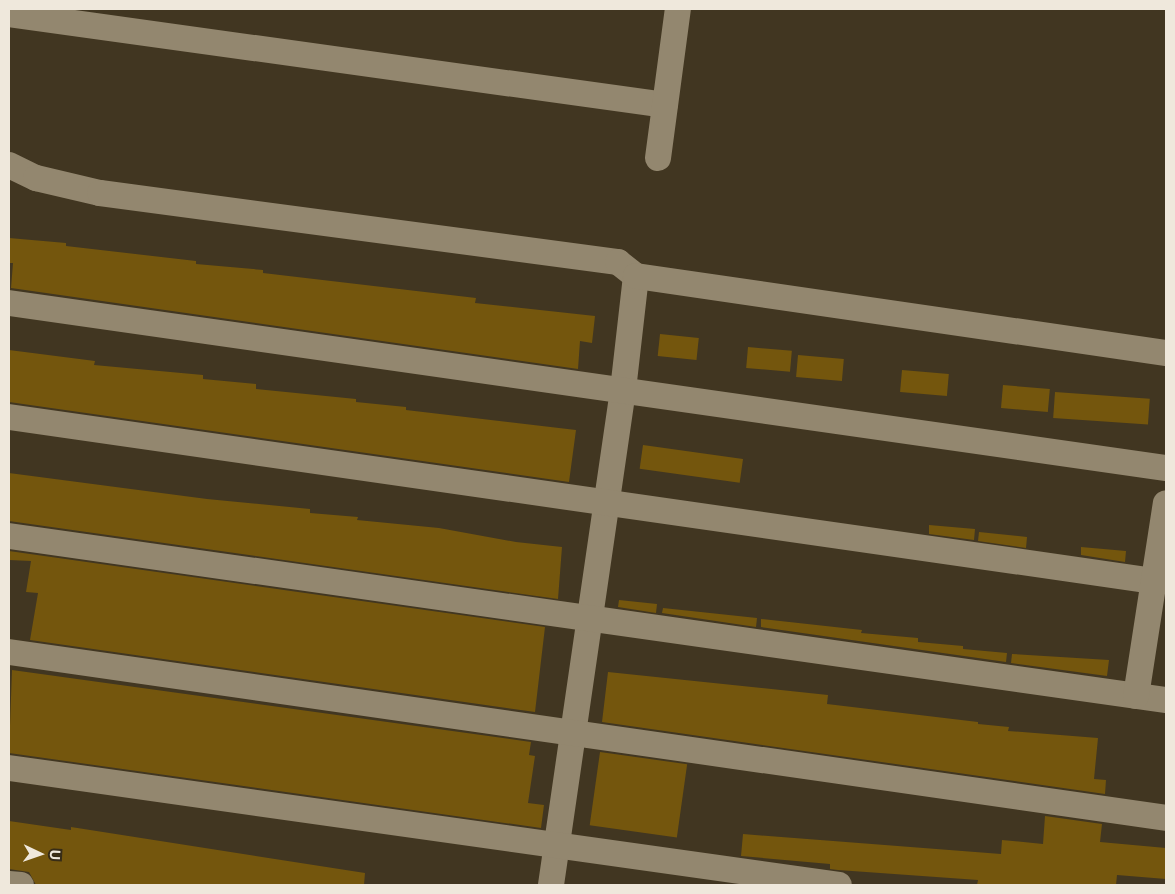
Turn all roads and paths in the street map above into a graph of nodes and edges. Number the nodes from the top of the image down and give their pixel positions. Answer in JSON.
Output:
{"nodes":[{"id":1,"x":678,"y":9,"type":"edge"},
{"id":2,"x":9,"y":14,"type":"edge"},
{"id":3,"x":665,"y":105,"type":"junction"},
{"id":4,"x":658,"y":158,"type":"dead end"},
{"id":5,"x":9,"y":165,"type":"edge"},
{"id":6,"x":636,"y":276,"type":"junction"},
{"id":7,"x":9,"y":303,"type":"edge"},
{"id":8,"x":1166,"y":353,"type":"edge"},
{"id":9,"x":623,"y":390,"type":"junction"},
{"id":10,"x":9,"y":417,"type":"edge"},
{"id":11,"x":1166,"y":468,"type":"edge"},
{"id":12,"x":607,"y":503,"type":"junction"},
{"id":13,"x":1166,"y":503,"type":"edge"},
{"id":14,"x":9,"y":536,"type":"edge"},
{"id":15,"x":1154,"y":581,"type":"junction"},
{"id":16,"x":590,"y":618,"type":"junction"},
{"id":17,"x":9,"y":652,"type":"edge"},
{"id":18,"x":1136,"y":696,"type":"junction"},
{"id":19,"x":1166,"y":700,"type":"edge"},
{"id":20,"x":573,"y":733,"type":"junction"},
{"id":21,"x":9,"y":768,"type":"edge"},
{"id":22,"x":1166,"y":818,"type":"edge"},
{"id":23,"x":557,"y":845,"type":"junction"},
{"id":24,"x":9,"y":884,"type":"edge"},
{"id":25,"x":21,"y":885,"type":"edge"},
{"id":26,"x":552,"y":885,"type":"edge"},
{"id":27,"x":839,"y":885,"type":"edge"}],
"edges":[{"from":1,"to":3,"type":"street"},
{"from":2,"to":3,"type":"street"},
{"from":3,"to":4,"type":"street"},
{"from":5,"to":6,"type":"street"},
{"from":6,"to":8,"type":"street"},
{"from":6,"to":9,"type":"street"},
{"from":7,"to":9,"type":"street"},
{"from":9,"to":11,"type":"street"},
{"from":9,"to":12,"type":"street"},
{"from":10,"to":12,"type":"street"},
{"from":12,"to":15,"type":"street"},
{"from":12,"to":16,"type":"street"},
{"from":13,"to":15,"type":"street"},
{"from":14,"to":16,"type":"street"},
{"from":15,"to":18,"type":"street"},
{"from":16,"to":18,"type":"street"},
{"from":16,"to":20,"type":"street"},
{"from":17,"to":20,"type":"street"},
{"from":18,"to":19,"type":"street"},
{"from":20,"to":22,"type":"street"},
{"from":20,"to":23,"type":"street"},
{"from":21,"to":23,"type":"street"},
{"from":23,"to":26,"type":"street"},
{"from":23,"to":27,"type":"street"},
{"from":24,"to":25,"type":"street"}]}
